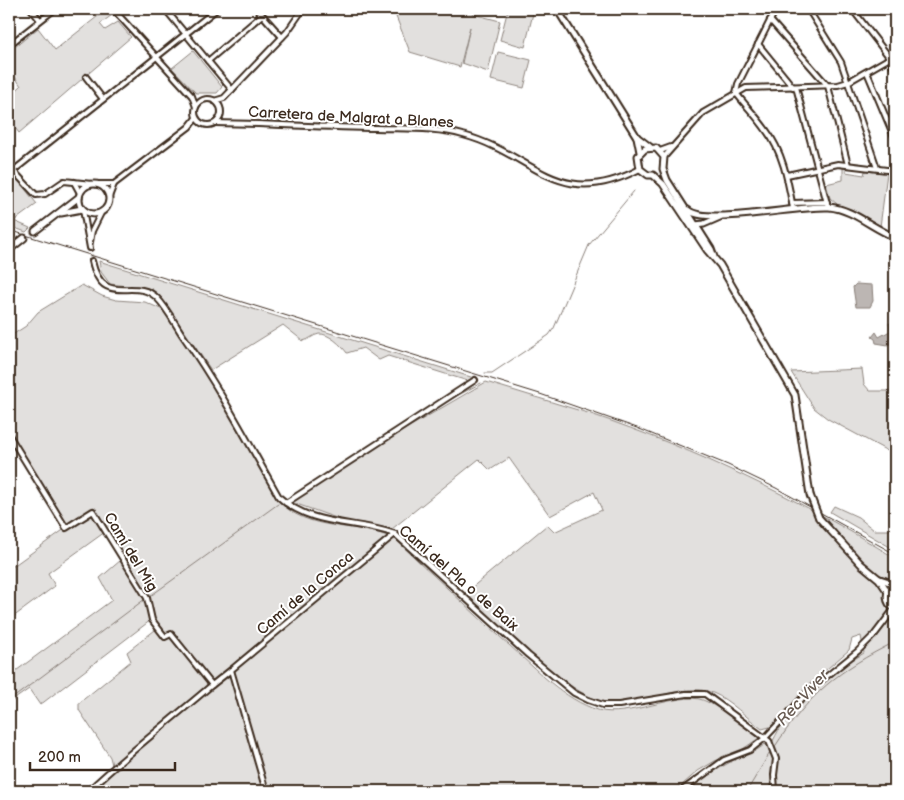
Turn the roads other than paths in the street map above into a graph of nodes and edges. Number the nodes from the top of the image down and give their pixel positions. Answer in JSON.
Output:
{"nodes":[{"id":1,"x":31,"y":9,"type":"edge"},
{"id":2,"x":55,"y":9,"type":"edge"},
{"id":3,"x":113,"y":9,"type":"edge"},
{"id":4,"x":165,"y":9,"type":"edge"},
{"id":5,"x":217,"y":9,"type":"edge"},
{"id":6,"x":302,"y":9,"type":"edge"},
{"id":7,"x":557,"y":9,"type":"edge"},
{"id":8,"x":776,"y":9,"type":"edge"},
{"id":9,"x":808,"y":9,"type":"edge"},
{"id":10,"x":852,"y":9,"type":"edge"},
{"id":11,"x":260,"y":11,"type":"edge"},
{"id":12,"x":40,"y":20,"type":"junction"},
{"id":13,"x":770,"y":20,"type":"junction"},
{"id":14,"x":186,"y":34,"type":"junction"},
{"id":15,"x":282,"y":37,"type":"junction"},
{"id":16,"x":758,"y":44,"type":"junction"},
{"id":17,"x":9,"y":46,"type":"edge"},
{"id":18,"x":895,"y":54,"type":"edge"},
{"id":19,"x":156,"y":57,"type":"junction"},
{"id":20,"x":890,"y":58,"type":"junction"},
{"id":21,"x":208,"y":61,"type":"junction"},
{"id":22,"x":895,"y":70,"type":"edge"},
{"id":23,"x":867,"y":72,"type":"junction"},
{"id":24,"x":86,"y":77,"type":"dead end"},
{"id":25,"x":848,"y":82,"type":"junction"},
{"id":26,"x":828,"y":86,"type":"junction"},
{"id":27,"x":794,"y":87,"type":"junction"},
{"id":28,"x":232,"y":90,"type":"junction"},
{"id":29,"x":736,"y":93,"type":"junction"},
{"id":30,"x":192,"y":96,"type":"junction"},
{"id":31,"x":224,"y":98,"type":"junction"},
{"id":32,"x":103,"y":99,"type":"junction"},
{"id":33,"x":202,"y":100,"type":"junction"},
{"id":34,"x":214,"y":101,"type":"junction"},
{"id":35,"x":196,"y":107,"type":"junction"},
{"id":36,"x":220,"y":108,"type":"junction"},
{"id":37,"x":221,"y":114,"type":"junction"},
{"id":38,"x":196,"y":118,"type":"junction"},
{"id":39,"x":895,"y":118,"type":"edge"},
{"id":40,"x":888,"y":121,"type":"junction"},
{"id":41,"x":227,"y":122,"type":"junction"},
{"id":42,"x":201,"y":123,"type":"junction"},
{"id":43,"x":216,"y":123,"type":"junction"},
{"id":44,"x":189,"y":127,"type":"junction"},
{"id":45,"x":637,"y":137,"type":"junction"},
{"id":46,"x":895,"y":139,"type":"edge"},
{"id":47,"x":673,"y":146,"type":"junction"},
{"id":48,"x":650,"y":147,"type":"junction"},
{"id":49,"x":660,"y":150,"type":"junction"},
{"id":50,"x":640,"y":152,"type":"junction"},
{"id":51,"x":664,"y":156,"type":"junction"},
{"id":52,"x":848,"y":165,"type":"junction"},
{"id":53,"x":9,"y":166,"type":"edge"},
{"id":54,"x":817,"y":168,"type":"junction"},
{"id":55,"x":878,"y":168,"type":"junction"},
{"id":56,"x":640,"y":169,"type":"junction"},
{"id":57,"x":663,"y":169,"type":"junction"},
{"id":58,"x":13,"y":171,"type":"junction"},
{"id":59,"x":895,"y":171,"type":"edge"},
{"id":60,"x":653,"y":175,"type":"junction"},
{"id":61,"x":787,"y":175,"type":"junction"},
{"id":62,"x":74,"y":182,"type":"junction"},
{"id":63,"x":92,"y":184,"type":"junction"},
{"id":64,"x":99,"y":184,"type":"junction"},
{"id":65,"x":114,"y":184,"type":"junction"},
{"id":66,"x":80,"y":195,"type":"junction"},
{"id":67,"x":109,"y":197,"type":"junction"},
{"id":68,"x":828,"y":204,"type":"junction"},
{"id":69,"x":793,"y":205,"type":"junction"},
{"id":70,"x":678,"y":206,"type":"junction"},
{"id":71,"x":685,"y":208,"type":"junction"},
{"id":72,"x":83,"y":209,"type":"junction"},
{"id":73,"x":61,"y":213,"type":"junction"},
{"id":74,"x":101,"y":213,"type":"junction"},
{"id":75,"x":700,"y":216,"type":"junction"},
{"id":76,"x":720,"y":216,"type":"junction"},
{"id":77,"x":708,"y":223,"type":"junction"},
{"id":78,"x":695,"y":224,"type":"junction"},
{"id":79,"x":35,"y":231,"type":"tunnel mouth"},
{"id":80,"x":895,"y":237,"type":"edge"},
{"id":81,"x":24,"y":238,"type":"tunnel mouth"},
{"id":82,"x":705,"y":239,"type":"junction"},
{"id":83,"x":705,"y":248,"type":"junction"},
{"id":84,"x":9,"y":250,"type":"edge"},
{"id":85,"x":714,"y":257,"type":"junction"},
{"id":86,"x":92,"y":261,"type":"tunnel mouth"},
{"id":87,"x":475,"y":380,"type":"dead end"},
{"id":88,"x":9,"y":435,"type":"edge"},
{"id":89,"x":286,"y":503,"type":"junction"},
{"id":90,"x":395,"y":534,"type":"junction"},
{"id":91,"x":880,"y":579,"type":"junction"},
{"id":92,"x":895,"y":584,"type":"edge"},
{"id":93,"x":888,"y":592,"type":"junction"},
{"id":94,"x":894,"y":609,"type":"edge"},
{"id":95,"x":231,"y":670,"type":"junction"},
{"id":96,"x":212,"y":685,"type":"junction"},
{"id":97,"x":767,"y":740,"type":"junction"},
{"id":98,"x":88,"y":791,"type":"edge"},
{"id":99,"x":266,"y":791,"type":"edge"},
{"id":100,"x":680,"y":791,"type":"edge"},
{"id":101,"x":775,"y":791,"type":"edge"}],
"edges":[{"from":1,"to":12,"type":"street"},
{"from":2,"to":12,"type":"street"},
{"from":3,"to":19,"type":"street"},
{"from":4,"to":14,"type":"street"},
{"from":5,"to":14,"type":"street"},
{"from":6,"to":15,"type":"street"},
{"from":7,"to":45,"type":"street"},
{"from":8,"to":13,"type":"street"},
{"from":9,"to":25,"type":"street"},
{"from":10,"to":20,"type":"street"},
{"from":11,"to":15,"type":"street"},
{"from":11,"to":21,"type":"street"},
{"from":12,"to":17,"type":"street"},
{"from":13,"to":16,"type":"street"},
{"from":13,"to":26,"type":"street"},
{"from":14,"to":19,"type":"street"},
{"from":14,"to":21,"type":"street"},
{"from":15,"to":28,"type":"street"},
{"from":16,"to":27,"type":"street"},
{"from":16,"to":29,"type":"street"},
{"from":18,"to":20,"type":"street"},
{"from":19,"to":30,"type":"street"},
{"from":19,"to":32,"type":"street"},
{"from":20,"to":22,"type":"street"},
{"from":20,"to":23,"type":"street"},
{"from":21,"to":28,"type":"street"},
{"from":23,"to":25,"type":"street"},
{"from":23,"to":40,"type":"street"},
{"from":24,"to":32,"type":"street"},
{"from":25,"to":26,"type":"street"},
{"from":25,"to":55,"type":"street"},
{"from":26,"to":27,"type":"street"},
{"from":26,"to":52,"type":"street"},
{"from":27,"to":29,"type":"street"},
{"from":27,"to":54,"type":"street"},
{"from":28,"to":31,"type":"street"},
{"from":29,"to":47,"type":"street"},
{"from":29,"to":61,"type":"street"},
{"from":30,"to":33,"type":"street"},
{"from":30,"to":35,"type":"street"},
{"from":31,"to":34,"type":"street"},
{"from":31,"to":36,"type":"street"},
{"from":32,"to":58,"type":"street"},
{"from":33,"to":34,"type":"street"},
{"from":33,"to":35,"type":"street"},
{"from":34,"to":36,"type":"street"},
{"from":35,"to":38,"type":"street"},
{"from":36,"to":37,"type":"street"},
{"from":37,"to":41,"type":"street","name":"Carretera de Malgrat a Blanes"},
{"from":37,"to":43,"type":"street"},
{"from":38,"to":42,"type":"street"},
{"from":38,"to":44,"type":"street"},
{"from":39,"to":40,"type":"street"},
{"from":40,"to":46,"type":"street"},
{"from":41,"to":43,"type":"street","name":"Carretera de Malgrat a Blanes"},
{"from":41,"to":56,"type":"street","name":"Carretera de Malgrat a Blanes"},
{"from":42,"to":43,"type":"street"},
{"from":42,"to":44,"type":"street"},
{"from":44,"to":65,"type":"street"},
{"from":45,"to":48,"type":"street"},
{"from":45,"to":50,"type":"street"},
{"from":47,"to":49,"type":"street"},
{"from":47,"to":51,"type":"street"},
{"from":48,"to":49,"type":"street"},
{"from":48,"to":50,"type":"street"},
{"from":49,"to":51,"type":"street"},
{"from":50,"to":56,"type":"street"},
{"from":51,"to":57,"type":"street"},
{"from":52,"to":54,"type":"street"},
{"from":52,"to":55,"type":"street"},
{"from":53,"to":58,"type":"street"},
{"from":54,"to":61,"type":"street"},
{"from":54,"to":68,"type":"street"},
{"from":55,"to":59,"type":"street"},
{"from":56,"to":60,"type":"street"},
{"from":57,"to":60,"type":"street"},
{"from":57,"to":71,"type":"street"},
{"from":58,"to":62,"type":"street"},
{"from":60,"to":70,"type":"street"},
{"from":61,"to":69,"type":"street"},
{"from":62,"to":63,"type":"street"},
{"from":62,"to":66,"type":"street"},
{"from":63,"to":64,"type":"street"},
{"from":63,"to":66,"type":"street"},
{"from":64,"to":65,"type":"street"},
{"from":64,"to":67,"type":"street"},
{"from":65,"to":67,"type":"street"},
{"from":66,"to":72,"type":"street"},
{"from":66,"to":73,"type":"street"},
{"from":67,"to":74,"type":"street"},
{"from":68,"to":69,"type":"street"},
{"from":68,"to":80,"type":"street"},
{"from":69,"to":76,"type":"street"},
{"from":70,"to":78,"type":"street"},
{"from":70,"to":83,"type":"street"},
{"from":71,"to":75,"type":"street"},
{"from":71,"to":78,"type":"street"},
{"from":72,"to":73,"type":"street"},
{"from":72,"to":74,"type":"street"},
{"from":72,"to":74,"type":"street"},
{"from":73,"to":79,"type":"street"},
{"from":75,"to":76,"type":"street"},
{"from":75,"to":78,"type":"street"},
{"from":76,"to":77,"type":"street"},
{"from":77,"to":78,"type":"street"},
{"from":77,"to":82,"type":"street"},
{"from":78,"to":82,"type":"street"},
{"from":78,"to":83,"type":"street"},
{"from":81,"to":84,"type":"street"},
{"from":82,"to":85,"type":"street"},
{"from":83,"to":85,"type":"street"},
{"from":85,"to":91,"type":"street","bridge":true},
{"from":86,"to":89,"type":"street","name":"Camí del Pla o de Baix"},
{"from":87,"to":89,"type":"street"},
{"from":88,"to":96,"type":"street","name":"Camí del Mig"},
{"from":89,"to":90,"type":"street","name":"Camí del Pla o de Baix"},
{"from":90,"to":95,"type":"street","name":"Camí de la Conca"},
{"from":90,"to":97,"type":"street","name":"Camí del Pla o de Baix"},
{"from":91,"to":92,"type":"street"},
{"from":91,"to":93,"type":"street"},
{"from":92,"to":93,"type":"street"},
{"from":93,"to":94,"type":"street"},
{"from":94,"to":97,"type":"street"},
{"from":95,"to":96,"type":"street"},
{"from":95,"to":99,"type":"street"},
{"from":96,"to":98,"type":"street"},
{"from":97,"to":100,"type":"street"},
{"from":97,"to":101,"type":"street"}]}
